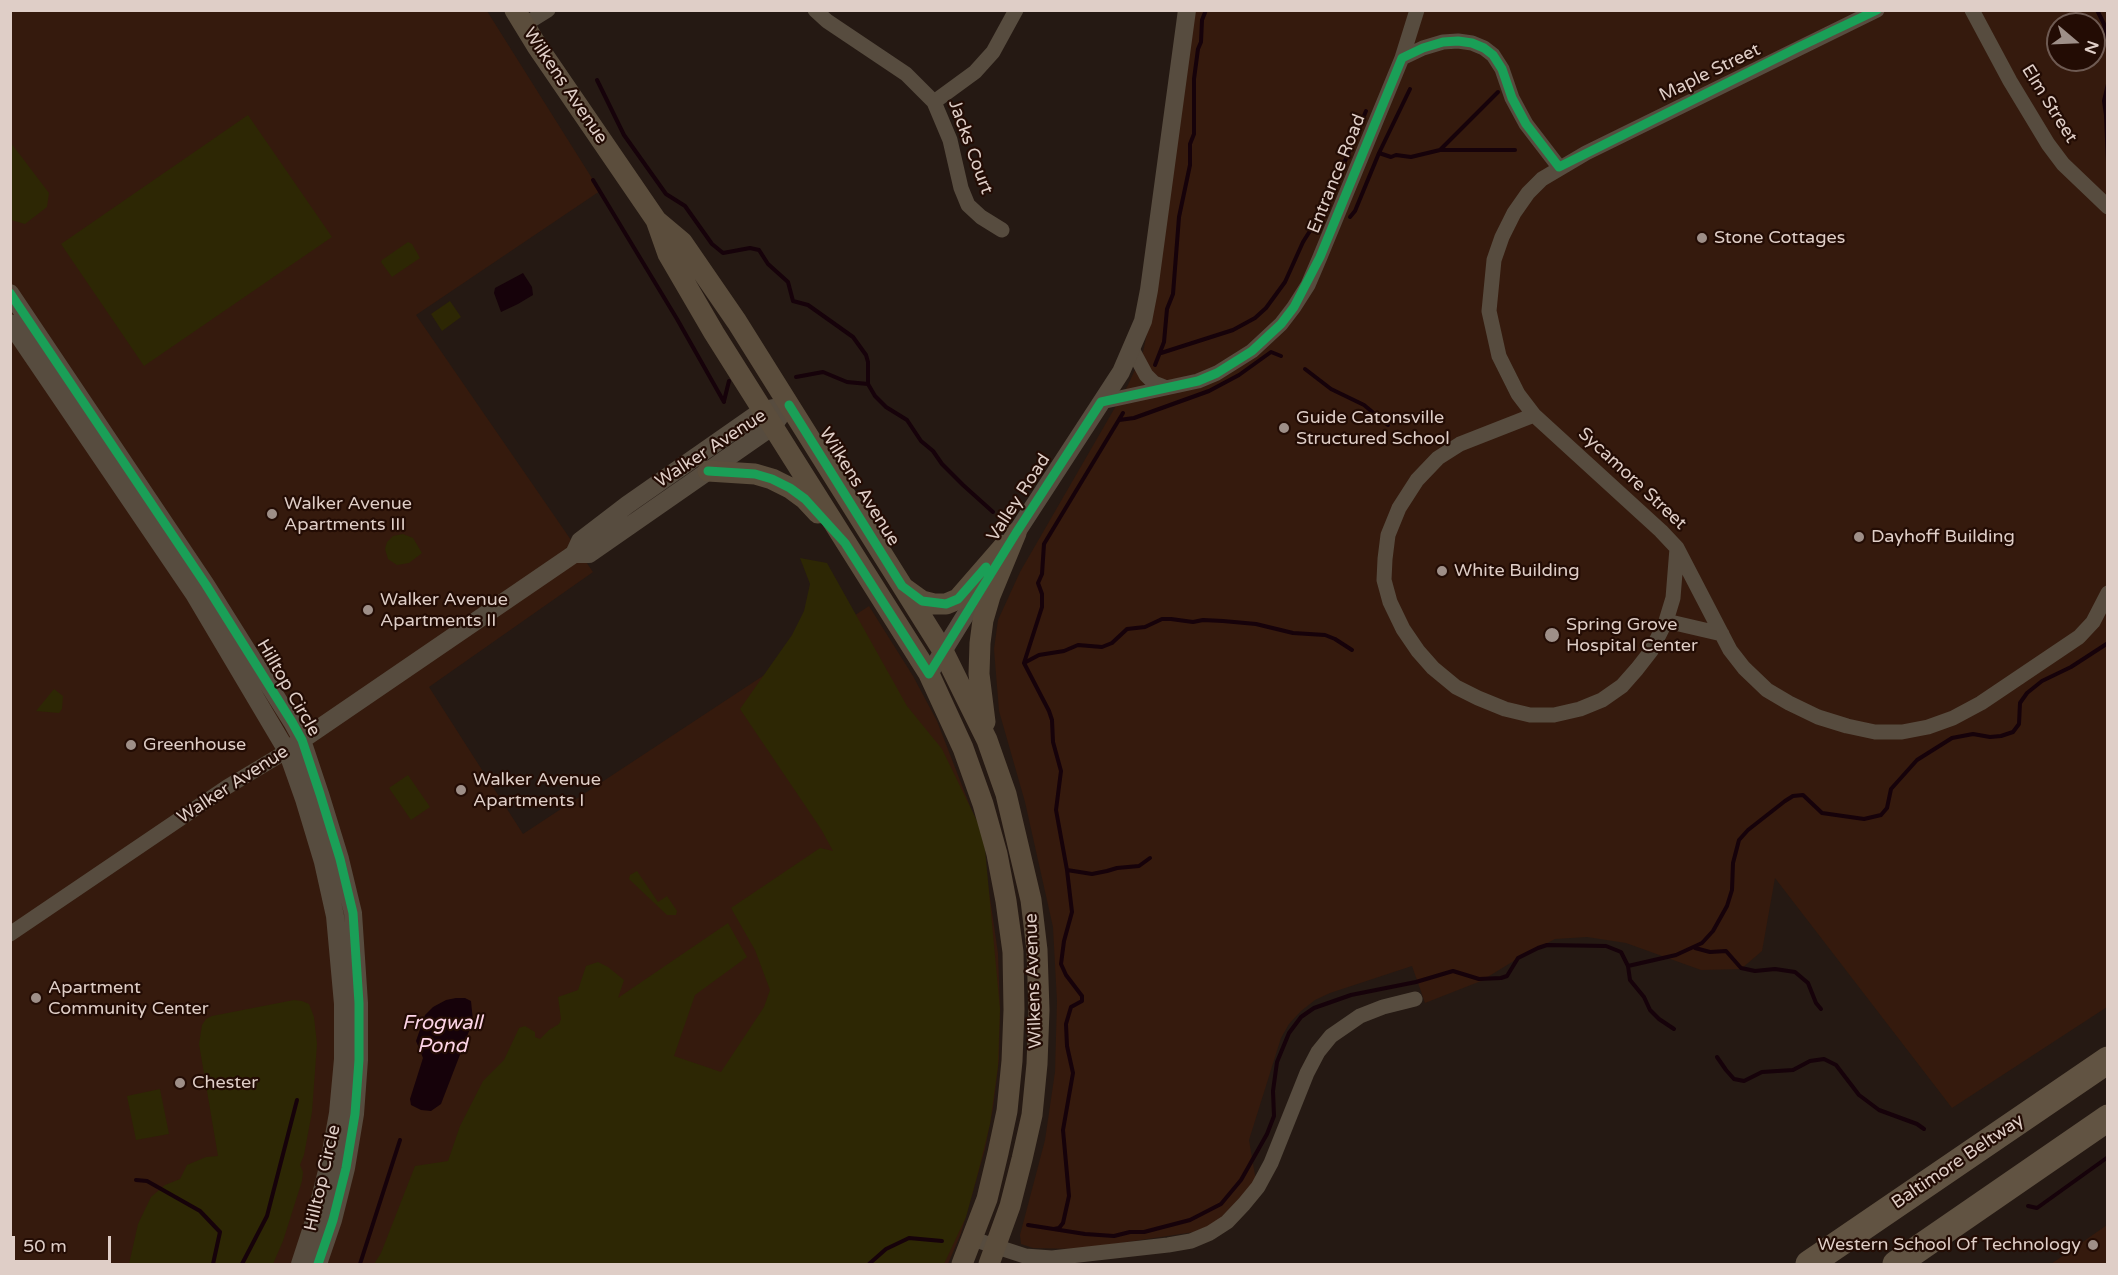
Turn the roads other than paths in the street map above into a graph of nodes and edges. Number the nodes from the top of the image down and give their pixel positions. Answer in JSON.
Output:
{"nodes":[{"id":1,"x":548,"y":10,"type":"edge"},
{"id":2,"x":816,"y":10,"type":"edge"},
{"id":3,"x":1016,"y":10,"type":"edge"},
{"id":4,"x":1187,"y":10,"type":"edge"},
{"id":5,"x":1417,"y":10,"type":"edge"},
{"id":6,"x":1877,"y":10,"type":"edge"},
{"id":7,"x":1972,"y":10,"type":"edge"},
{"id":8,"x":520,"y":18,"type":"edge"},
{"id":9,"x":1402,"y":58,"type":"junction"},
{"id":10,"x":934,"y":102,"type":"junction"},
{"id":11,"x":1559,"y":167,"type":"junction"},
{"id":12,"x":2108,"y":207,"type":"edge"},
{"id":13,"x":656,"y":220,"type":"junction"},
{"id":14,"x":1002,"y":231,"type":"dead end"},
{"id":15,"x":10,"y":293,"type":"edge"},
{"id":16,"x":10,"y":323,"type":"edge"},
{"id":17,"x":1132,"y":349,"type":"junction"},
{"id":18,"x":1164,"y":387,"type":"junction"},
{"id":19,"x":1101,"y":402,"type":"junction"},
{"id":20,"x":789,"y":405,"type":"junction"},
{"id":21,"x":1534,"y":415,"type":"junction"},
{"id":22,"x":768,"y":418,"type":"junction"},
{"id":23,"x":708,"y":471,"type":"junction"},
{"id":24,"x":1016,"y":533,"type":"junction"},
{"id":25,"x":845,"y":543,"type":"junction"},
{"id":26,"x":1677,"y":548,"type":"junction"},
{"id":27,"x":574,"y":554,"type":"junction"},
{"id":28,"x":902,"y":586,"type":"junction"},
{"id":29,"x":2108,"y":593,"type":"edge"},
{"id":30,"x":1666,"y":621,"type":"junction"},
{"id":31,"x":1722,"y":634,"type":"junction"},
{"id":32,"x":943,"y":651,"type":"junction"},
{"id":33,"x":929,"y":674,"type":"junction"},
{"id":34,"x":987,"y":740,"type":"junction"},
{"id":35,"x":294,"y":746,"type":"junction"},
{"id":36,"x":10,"y":934,"type":"edge"},
{"id":37,"x":1414,"y":999,"type":"dead end"},
{"id":38,"x":2108,"y":1060,"type":"edge"},
{"id":39,"x":2108,"y":1118,"type":"edge"},
{"id":40,"x":973,"y":1239,"type":"junction"},
{"id":41,"x":993,"y":1256,"type":"edge"},
{"id":42,"x":300,"y":1264,"type":"edge"},
{"id":43,"x":318,"y":1264,"type":"edge"},
{"id":44,"x":962,"y":1264,"type":"edge"},
{"id":45,"x":1809,"y":1264,"type":"edge"},
{"id":46,"x":1896,"y":1264,"type":"edge"}],
"edges":[{"from":1,"to":8,"type":"street"},
{"from":2,"to":10,"type":"street","name":"Jacks Court"},
{"from":3,"to":10,"type":"street"},
{"from":4,"to":17,"type":"street","name":"Valley Road"},
{"from":5,"to":9,"type":"street","name":"Entrance Road"},
{"from":6,"to":11,"type":"street","name":"Maple Street"},
{"from":7,"to":12,"type":"street","name":"Elm Street"},
{"from":8,"to":13,"type":"main road","name":"Wilkens Avenue"},
{"from":9,"to":11,"type":"street"},
{"from":9,"to":18,"type":"street","name":"Entrance Road"},
{"from":10,"to":14,"type":"street","name":"Jacks Court"},
{"from":11,"to":21,"type":"street","name":"Sycamore Street"},
{"from":13,"to":20,"type":"main road","name":"Wilkens Avenue"},
{"from":13,"to":22,"type":"main road","name":"Wilkens Avenue"},
{"from":15,"to":35,"type":"street","name":"Hilltop Circle"},
{"from":16,"to":35,"type":"street","name":"Hilltop Circle"},
{"from":17,"to":18,"type":"street"},
{"from":17,"to":19,"type":"street","name":"Valley Road"},
{"from":18,"to":19,"type":"street","name":"Entrance Road"},
{"from":19,"to":24,"type":"street","name":"Valley Road"},
{"from":20,"to":22,"type":"street","name":"Walker Avenue"},
{"from":20,"to":28,"type":"main road","name":"Wilkens Avenue"},
{"from":21,"to":26,"type":"street","name":"Sycamore Street"},
{"from":21,"to":30,"type":"street"},
{"from":22,"to":23,"type":"street","name":"Walker Avenue"},
{"from":22,"to":25,"type":"main road","name":"Wilkens Avenue"},
{"from":22,"to":27,"type":"street","name":"Walker Avenue"},
{"from":23,"to":25,"type":"main road"},
{"from":23,"to":27,"type":"street","name":"Walker Avenue"},
{"from":24,"to":28,"type":"main road"},
{"from":24,"to":32,"type":"street","name":"Valley Road"},
{"from":24,"to":34,"type":"main road"},
{"from":25,"to":33,"type":"main road","name":"Wilkens Avenue"},
{"from":26,"to":30,"type":"street"},
{"from":26,"to":31,"type":"street","name":"Sycamore Street"},
{"from":27,"to":35,"type":"street","name":"Walker Avenue"},
{"from":28,"to":32,"type":"main road","name":"Wilkens Avenue"},
{"from":29,"to":31,"type":"street","name":"Sycamore Street"},
{"from":30,"to":31,"type":"street"},
{"from":32,"to":33,"type":"street","name":"Valley Road"},
{"from":32,"to":34,"type":"main road","name":"Wilkens Avenue"},
{"from":33,"to":40,"type":"main road","name":"Wilkens Avenue"},
{"from":34,"to":41,"type":"main road","name":"Wilkens Avenue"},
{"from":35,"to":36,"type":"street","name":"Walker Avenue"},
{"from":35,"to":42,"type":"street","name":"Hilltop Circle"},
{"from":35,"to":43,"type":"street","name":"Hilltop Circle"},
{"from":37,"to":41,"type":"street"},
{"from":38,"to":45,"type":"highway","name":"Baltimore Beltway"},
{"from":39,"to":46,"type":"highway"},
{"from":40,"to":41,"type":"street"},
{"from":40,"to":44,"type":"main road","name":"Wilkens Avenue"}]}
